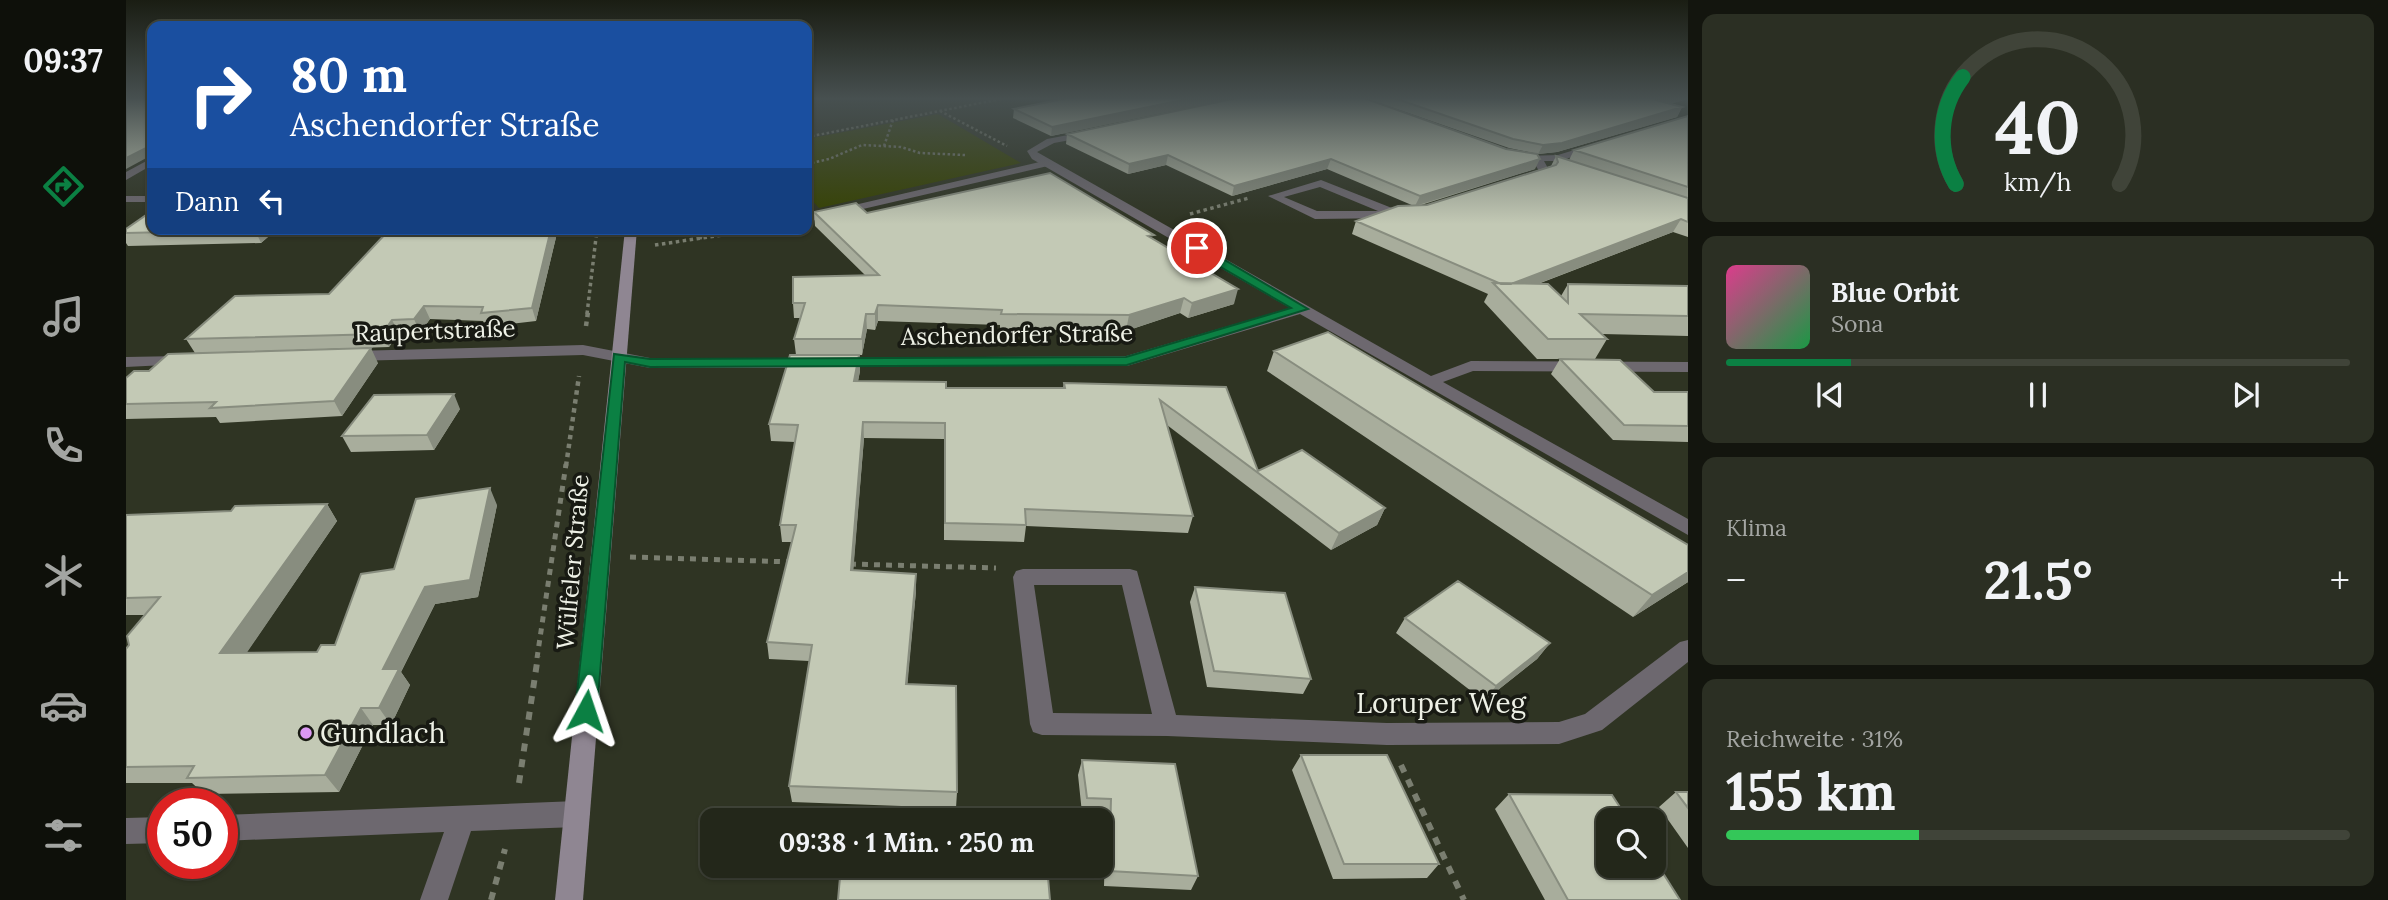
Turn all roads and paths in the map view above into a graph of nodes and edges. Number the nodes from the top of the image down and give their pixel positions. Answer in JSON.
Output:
{"nodes":[{"id":1,"x":886,"y":140,"type":"edge"},
{"id":2,"x":993,"y":140,"type":"edge"},
{"id":3,"x":1061,"y":140,"type":"edge"},
{"id":4,"x":1611,"y":142,"type":"edge"},
{"id":5,"x":884,"y":146,"type":"junction"},
{"id":6,"x":1032,"y":152,"type":"junction"},
{"id":7,"x":971,"y":155,"type":"dead end"},
{"id":8,"x":1516,"y":156,"type":"edge"},
{"id":9,"x":1542,"y":160,"type":"junction"},
{"id":10,"x":812,"y":163,"type":"edge"},
{"id":11,"x":1048,"y":163,"type":"junction"},
{"id":12,"x":147,"y":164,"type":"edge"},
{"id":13,"x":1573,"y":168,"type":"edge"},
{"id":14,"x":126,"y":177,"type":"edge"},
{"id":15,"x":1521,"y":180,"type":"edge"},
{"id":16,"x":1274,"y":195,"type":"junction"},
{"id":17,"x":126,"y":199,"type":"edge"},
{"id":18,"x":147,"y":199,"type":"edge"},
{"id":19,"x":812,"y":218,"type":"edge"},
{"id":20,"x":1155,"y":224,"type":"junction"},
{"id":21,"x":596,"y":235,"type":"edge"},
{"id":22,"x":630,"y":235,"type":"edge"},
{"id":23,"x":702,"y":235,"type":"edge"},
{"id":24,"x":725,"y":235,"type":"edge"},
{"id":25,"x":700,"y":239,"type":"junction"},
{"id":26,"x":628,"y":248,"type":"junction"},
{"id":27,"x":1302,"y":309,"type":"junction"},
{"id":28,"x":583,"y":350,"type":"junction"},
{"id":29,"x":619,"y":356,"type":"junction"},
{"id":30,"x":334,"y":357,"type":"edge"},
{"id":31,"x":195,"y":360,"type":"edge"},
{"id":32,"x":126,"y":362,"type":"edge"},
{"id":33,"x":1688,"y":367,"type":"edge"},
{"id":34,"x":1432,"y":380,"type":"junction"},
{"id":35,"x":1688,"y":528,"type":"edge"},
{"id":36,"x":600,"y":556,"type":"junction"},
{"id":37,"x":807,"y":562,"type":"edge"},
{"id":38,"x":849,"y":564,"type":"edge"},
{"id":39,"x":1023,"y":577,"type":"junction"},
{"id":40,"x":1688,"y":649,"type":"edge"},
{"id":41,"x":1167,"y":725,"type":"junction"},
{"id":42,"x":1387,"y":734,"type":"junction"},
{"id":43,"x":577,"y":814,"type":"junction"},
{"id":44,"x":513,"y":817,"type":"junction"},
{"id":45,"x":462,"y":818,"type":"junction"},
{"id":46,"x":238,"y":827,"type":"edge"},
{"id":47,"x":147,"y":830,"type":"edge"},
{"id":48,"x":126,"y":831,"type":"edge"},
{"id":49,"x":434,"y":900,"type":"edge"},
{"id":50,"x":491,"y":900,"type":"edge"},
{"id":51,"x":569,"y":900,"type":"edge"},
{"id":52,"x":1464,"y":900,"type":"edge"}],
"edges":[{"from":1,"to":5,"type":"path"},
{"from":2,"to":6,"type":"path"},
{"from":3,"to":6,"type":"street"},
{"from":4,"to":9,"type":"street"},
{"from":5,"to":7,"type":"path"},
{"from":5,"to":10,"type":"path"},
{"from":6,"to":11,"type":"street"},
{"from":8,"to":9,"type":"street"},
{"from":9,"to":13,"type":"street"},
{"from":9,"to":15,"type":"street"},
{"from":11,"to":19,"type":"street"},
{"from":11,"to":20,"type":"street"},
{"from":12,"to":14,"type":"street"},
{"from":16,"to":16,"type":"street"},
{"from":16,"to":20,"type":"path"},
{"from":17,"to":18,"type":"street"},
{"from":20,"to":27,"type":"street"},
{"from":21,"to":28,"type":"path"},
{"from":22,"to":26,"type":"main road","name":"Wülfeler Straße"},
{"from":23,"to":25,"type":"path"},
{"from":24,"to":25,"type":"path"},
{"from":25,"to":26,"type":"path"},
{"from":26,"to":29,"type":"main road","name":"Wülfeler Straße"},
{"from":27,"to":29,"type":"street","name":"Aschendorfer Straße"},
{"from":27,"to":34,"type":"street"},
{"from":28,"to":29,"type":"street","name":"Raupertstraße"},
{"from":28,"to":30,"type":"street","name":"Raupertstraße"},
{"from":28,"to":44,"type":"path"},
{"from":29,"to":36,"type":"main road","name":"Wülfeler Straße"},
{"from":31,"to":32,"type":"street"},
{"from":33,"to":34,"type":"street"},
{"from":34,"to":35,"type":"street"},
{"from":36,"to":37,"type":"path"},
{"from":36,"to":43,"type":"main road","name":"Wülfeler Straße"},
{"from":38,"to":39,"type":"path"},
{"from":39,"to":41,"type":"street"},
{"from":39,"to":41,"type":"street","name":"Loruper Weg"},
{"from":40,"to":42,"type":"street","name":"Loruper Weg"},
{"from":41,"to":42,"type":"street","name":"Loruper Weg"},
{"from":42,"to":52,"type":"path"},
{"from":43,"to":44,"type":"street"},
{"from":43,"to":51,"type":"main road","name":"Wülfeler Straße"},
{"from":44,"to":45,"type":"street"},
{"from":44,"to":50,"type":"path"},
{"from":45,"to":46,"type":"street"},
{"from":45,"to":49,"type":"street"},
{"from":47,"to":48,"type":"street"}]}
